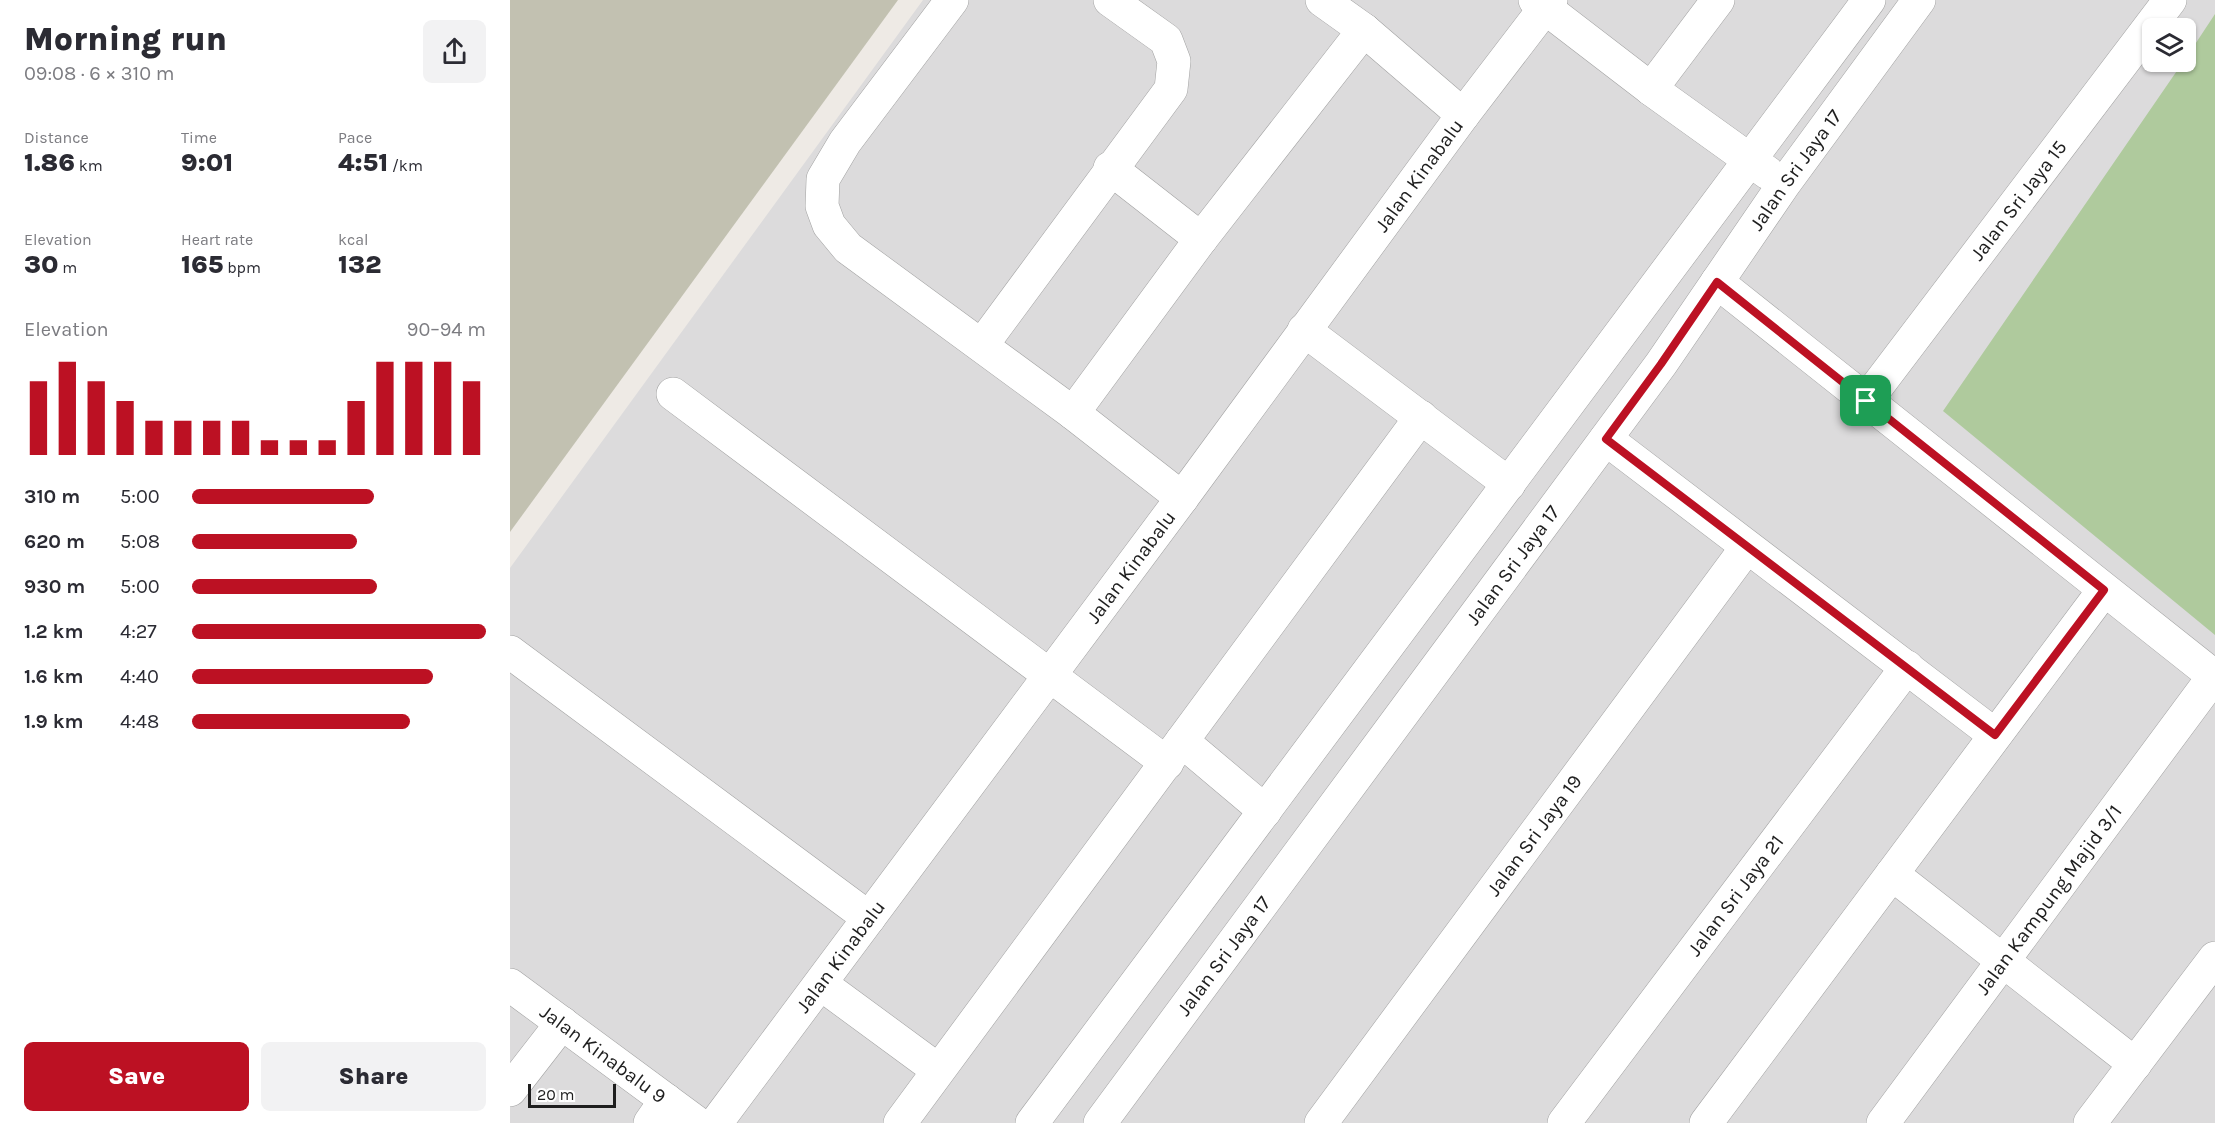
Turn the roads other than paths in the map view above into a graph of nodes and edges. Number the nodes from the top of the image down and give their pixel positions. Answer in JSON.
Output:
{"nodes":[{"id":1,"x":952,"y":0,"type":"edge"},
{"id":2,"x":1110,"y":0,"type":"edge"},
{"id":3,"x":1322,"y":0,"type":"edge"},
{"id":4,"x":1718,"y":0,"type":"edge"},
{"id":5,"x":1869,"y":0,"type":"edge"},
{"id":6,"x":1919,"y":0,"type":"edge"},
{"id":7,"x":2170,"y":0,"type":"edge"},
{"id":8,"x":1544,"y":3,"type":"edge"},
{"id":9,"x":1364,"y":30,"type":"junction"},
{"id":10,"x":1651,"y":89,"type":"junction"},
{"id":11,"x":1463,"y":115,"type":"junction"},
{"id":12,"x":1750,"y":161,"type":"junction"},
{"id":13,"x":1110,"y":168,"type":"junction"},
{"id":14,"x":1784,"y":184,"type":"junction"},
{"id":15,"x":1201,"y":239,"type":"junction"},
{"id":16,"x":1717,"y":282,"type":"junction"},
{"id":17,"x":1304,"y":330,"type":"junction"},
{"id":18,"x":982,"y":345,"type":"junction"},
{"id":19,"x":673,"y":394,"type":"dead end"},
{"id":20,"x":1866,"y":401,"type":"junction"},
{"id":21,"x":1072,"y":413,"type":"junction"},
{"id":22,"x":1421,"y":417,"type":"junction"},
{"id":23,"x":1606,"y":439,"type":"junction"},
{"id":24,"x":1509,"y":484,"type":"junction"},
{"id":25,"x":1182,"y":498,"type":"junction"},
{"id":26,"x":1748,"y":547,"type":"junction"},
{"id":27,"x":2104,"y":590,"type":"junction"},
{"id":28,"x":510,"y":652,"type":"edge"},
{"id":29,"x":1907,"y":668,"type":"junction"},
{"id":30,"x":1049,"y":674,"type":"junction"},
{"id":31,"x":2215,"y":676,"type":"edge"},
{"id":32,"x":1995,"y":735,"type":"junction"},
{"id":33,"x":1175,"y":752,"type":"junction"},
{"id":34,"x":1265,"y":811,"type":"junction"},
{"id":35,"x":1892,"y":874,"type":"junction"},
{"id":36,"x":869,"y":918,"type":"junction"},
{"id":37,"x":2215,"y":958,"type":"edge"},
{"id":38,"x":2003,"y":961,"type":"junction"},
{"id":39,"x":821,"y":984,"type":"junction"},
{"id":40,"x":510,"y":985,"type":"edge"},
{"id":41,"x":562,"y":1023,"type":"junction"},
{"id":42,"x":2135,"y":1064,"type":"junction"},
{"id":43,"x":938,"y":1070,"type":"junction"},
{"id":44,"x":510,"y":1090,"type":"edge"},
{"id":45,"x":658,"y":1112,"type":"edge"},
{"id":46,"x":697,"y":1123,"type":"edge"},
{"id":47,"x":716,"y":1123,"type":"edge"},
{"id":48,"x":900,"y":1123,"type":"edge"},
{"id":49,"x":1032,"y":1123,"type":"edge"},
{"id":50,"x":1100,"y":1123,"type":"edge"},
{"id":51,"x":1321,"y":1123,"type":"edge"},
{"id":52,"x":1564,"y":1123,"type":"edge"},
{"id":53,"x":1706,"y":1123,"type":"edge"},
{"id":54,"x":1883,"y":1123,"type":"edge"},
{"id":55,"x":2090,"y":1123,"type":"edge"}],
"edges":[{"from":1,"to":18,"type":"street"},
{"from":2,"to":13,"type":"street"},
{"from":3,"to":9,"type":"street"},
{"from":4,"to":10,"type":"street"},
{"from":5,"to":12,"type":"street"},
{"from":6,"to":14,"type":"street","name":"Jalan Sri Jaya 17"},
{"from":7,"to":20,"type":"street","name":"Jalan Sri Jaya 15"},
{"from":8,"to":10,"type":"street"},
{"from":8,"to":11,"type":"street","name":"Jalan Kinabalu"},
{"from":9,"to":11,"type":"street"},
{"from":9,"to":15,"type":"street"},
{"from":10,"to":12,"type":"street"},
{"from":11,"to":17,"type":"street","name":"Jalan Kinabalu"},
{"from":12,"to":14,"type":"street"},
{"from":12,"to":24,"type":"street"},
{"from":13,"to":15,"type":"street"},
{"from":13,"to":18,"type":"street"},
{"from":14,"to":16,"type":"street","name":"Jalan Sri Jaya 17"},
{"from":15,"to":21,"type":"street"},
{"from":16,"to":20,"type":"street"},
{"from":16,"to":23,"type":"street","name":"Jalan Sri Jaya 17"},
{"from":17,"to":22,"type":"street"},
{"from":17,"to":25,"type":"street","name":"Jalan Kinabalu"},
{"from":18,"to":21,"type":"street"},
{"from":19,"to":30,"type":"street"},
{"from":20,"to":27,"type":"street"},
{"from":21,"to":25,"type":"street"},
{"from":22,"to":24,"type":"street"},
{"from":22,"to":33,"type":"street"},
{"from":23,"to":26,"type":"street"},
{"from":23,"to":50,"type":"street","name":"Jalan Sri Jaya 17"},
{"from":24,"to":34,"type":"street"},
{"from":25,"to":30,"type":"street","name":"Jalan Kinabalu"},
{"from":26,"to":29,"type":"street"},
{"from":26,"to":51,"type":"street","name":"Jalan Sri Jaya 19"},
{"from":27,"to":31,"type":"street"},
{"from":27,"to":32,"type":"street"},
{"from":28,"to":36,"type":"street"},
{"from":29,"to":32,"type":"street"},
{"from":29,"to":52,"type":"street","name":"Jalan Sri Jaya 21"},
{"from":30,"to":33,"type":"street"},
{"from":30,"to":36,"type":"street","name":"Jalan Kinabalu"},
{"from":31,"to":38,"type":"street","name":"Jalan Kampung Majid 3/1"},
{"from":32,"to":35,"type":"street"},
{"from":33,"to":34,"type":"street"},
{"from":33,"to":43,"type":"street"},
{"from":34,"to":49,"type":"street"},
{"from":35,"to":38,"type":"street"},
{"from":35,"to":53,"type":"street"},
{"from":36,"to":39,"type":"street","name":"Jalan Kinabalu"},
{"from":37,"to":42,"type":"street"},
{"from":38,"to":42,"type":"street"},
{"from":38,"to":54,"type":"street","name":"Jalan Kampung Majid 3/1"},
{"from":39,"to":43,"type":"street"},
{"from":39,"to":47,"type":"street","name":"Jalan Kinabalu"},
{"from":40,"to":41,"type":"street","name":"Jalan Kinabalu 9"},
{"from":41,"to":44,"type":"street"},
{"from":41,"to":45,"type":"street","name":"Jalan Kinabalu 9"},
{"from":42,"to":55,"type":"street"},
{"from":43,"to":48,"type":"street"},
{"from":45,"to":46,"type":"street","name":"Jalan Kinabalu 9"}]}
